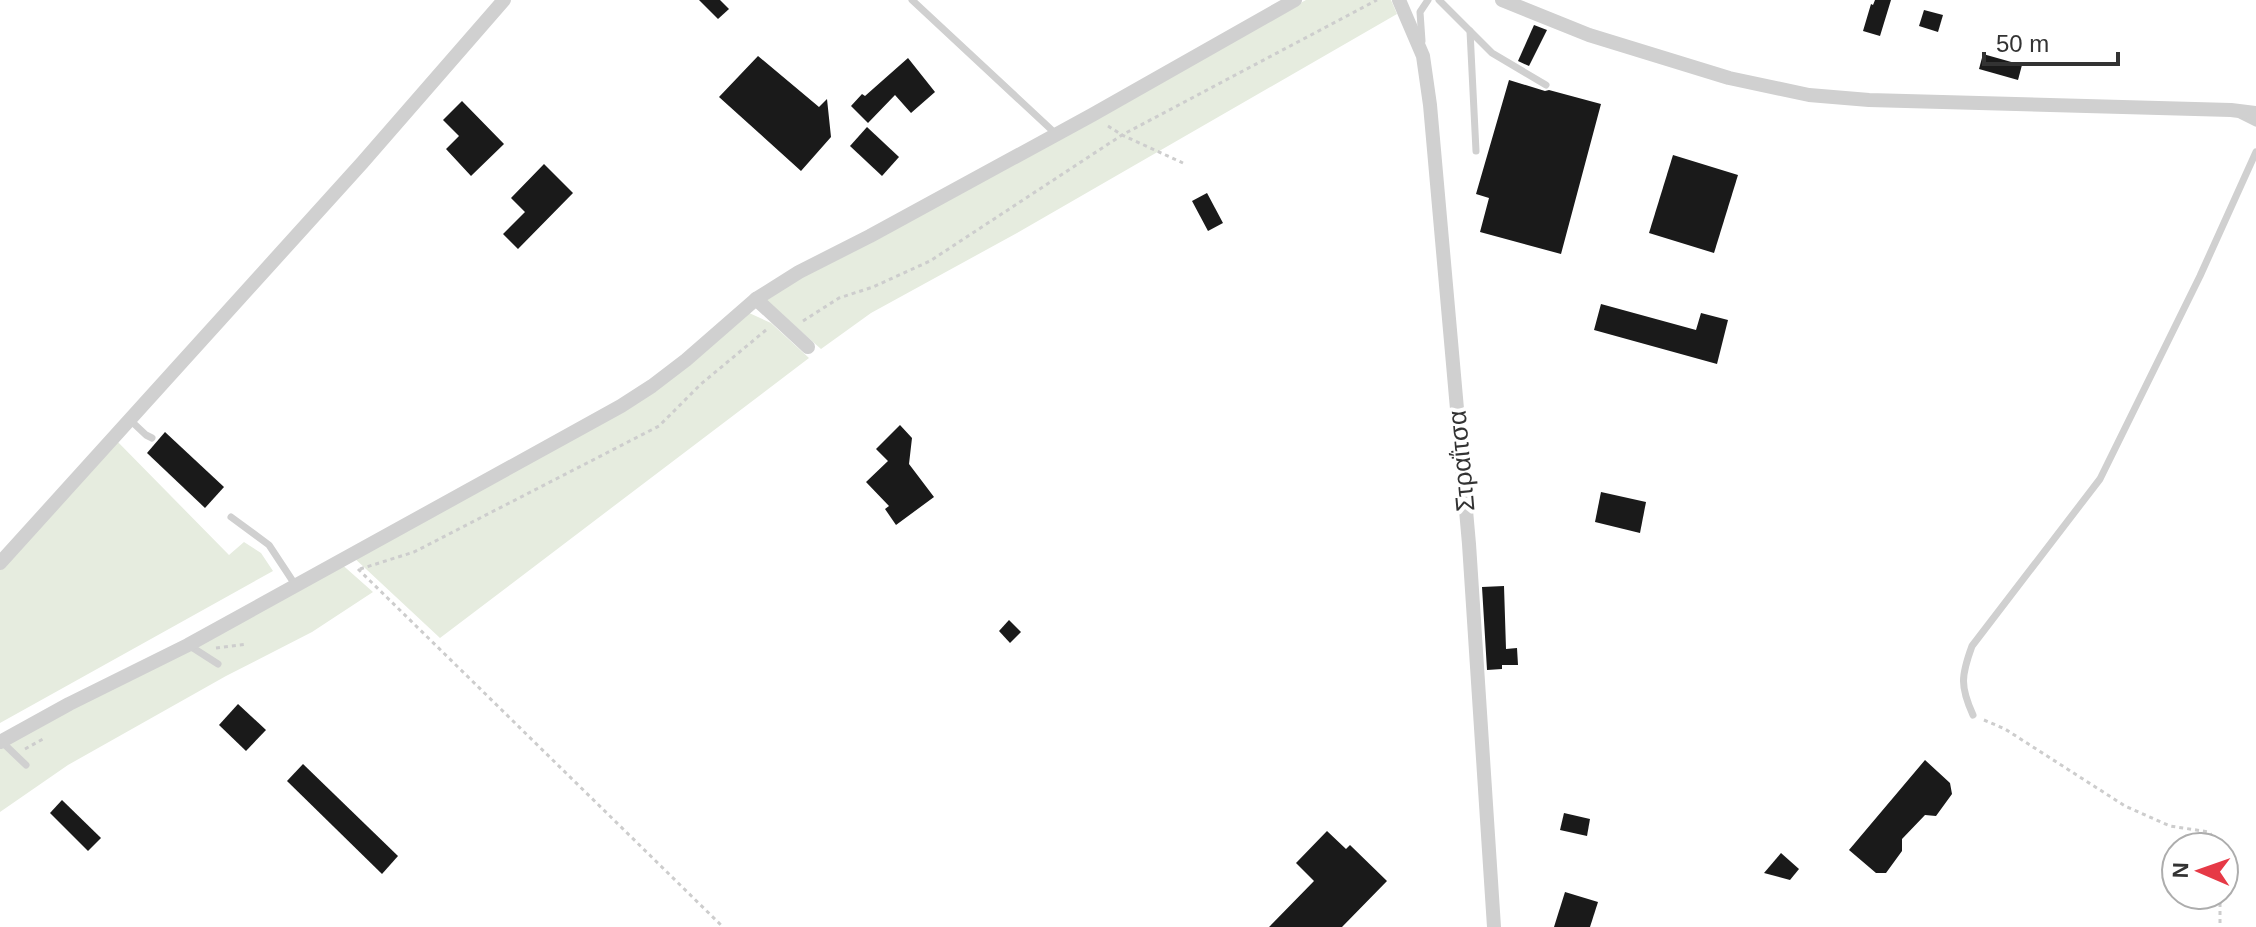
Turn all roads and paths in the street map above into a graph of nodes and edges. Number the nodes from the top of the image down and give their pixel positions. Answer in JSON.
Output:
{"nodes":[{"id":1,"x":504,"y":0,"type":"edge"},
{"id":2,"x":912,"y":0,"type":"edge"},
{"id":3,"x":1295,"y":0,"type":"edge"},
{"id":4,"x":1377,"y":0,"type":"edge"},
{"id":5,"x":1399,"y":0,"type":"edge"},
{"id":6,"x":1428,"y":0,"type":"edge"},
{"id":7,"x":1439,"y":0,"type":"edge"},
{"id":8,"x":1502,"y":0,"type":"edge"},
{"id":9,"x":1470,"y":31,"type":"junction"},
{"id":10,"x":1423,"y":56,"type":"junction"},
{"id":11,"x":1546,"y":85,"type":"dead end"},
{"id":12,"x":2231,"y":110,"type":"junction"},
{"id":13,"x":2256,"y":113,"type":"edge"},
{"id":14,"x":2256,"y":123,"type":"edge"},
{"id":15,"x":1056,"y":134,"type":"junction"},
{"id":16,"x":1122,"y":135,"type":"junction"},
{"id":17,"x":1476,"y":151,"type":"dead end"},
{"id":18,"x":2256,"y":152,"type":"edge"},
{"id":19,"x":1183,"y":163,"type":"dead end"},
{"id":20,"x":756,"y":299,"type":"junction"},
{"id":21,"x":784,"y":325,"type":"junction"},
{"id":22,"x":808,"y":347,"type":"dead end"},
{"id":23,"x":130,"y":420,"type":"junction"},
{"id":24,"x":152,"y":438,"type":"dead end"},
{"id":25,"x":231,"y":517,"type":"dead end"},
{"id":26,"x":347,"y":557,"type":"junction"},
{"id":27,"x":0,"y":563,"type":"edge"},
{"id":28,"x":359,"y":570,"type":"junction"},
{"id":29,"x":296,"y":586,"type":"junction"},
{"id":30,"x":247,"y":644,"type":"dead end"},
{"id":31,"x":192,"y":648,"type":"junction"},
{"id":32,"x":218,"y":664,"type":"dead end"},
{"id":33,"x":1973,"y":715,"type":"joint"},
{"id":34,"x":1,"y":741,"type":"edge"},
{"id":35,"x":26,"y":765,"type":"dead end"},
{"id":36,"x":2202,"y":831,"type":"edge"},
{"id":37,"x":723,"y":927,"type":"edge"},
{"id":38,"x":1494,"y":927,"type":"edge"}],
"edges":[{"from":1,"to":23,"type":"street"},
{"from":2,"to":15,"type":"lane"},
{"from":3,"to":15,"type":"street"},
{"from":4,"to":16,"type":"path"},
{"from":5,"to":10,"type":"street","name":"Στραΐτσα"},
{"from":6,"to":10,"type":"lane"},
{"from":7,"to":9,"type":"lane"},
{"from":8,"to":12,"type":"street"},
{"from":9,"to":11,"type":"lane"},
{"from":9,"to":17,"type":"lane"},
{"from":10,"to":38,"type":"street","name":"Στραΐτσα"},
{"from":12,"to":13,"type":"street"},
{"from":12,"to":14,"type":"lane"},
{"from":15,"to":20,"type":"street"},
{"from":16,"to":19,"type":"path"},
{"from":16,"to":21,"type":"path"},
{"from":18,"to":33,"type":"lane"},
{"from":20,"to":21,"type":"street"},
{"from":20,"to":26,"type":"street"},
{"from":21,"to":22,"type":"street"},
{"from":21,"to":28,"type":"path"},
{"from":23,"to":24,"type":"lane"},
{"from":23,"to":27,"type":"street"},
{"from":25,"to":29,"type":"lane"},
{"from":26,"to":28,"type":"path"},
{"from":26,"to":29,"type":"street"},
{"from":28,"to":37,"type":"path"},
{"from":29,"to":31,"type":"street"},
{"from":30,"to":31,"type":"path"},
{"from":31,"to":32,"type":"lane"},
{"from":31,"to":34,"type":"street"},
{"from":33,"to":36,"type":"path"},
{"from":34,"to":35,"type":"lane"}]}
